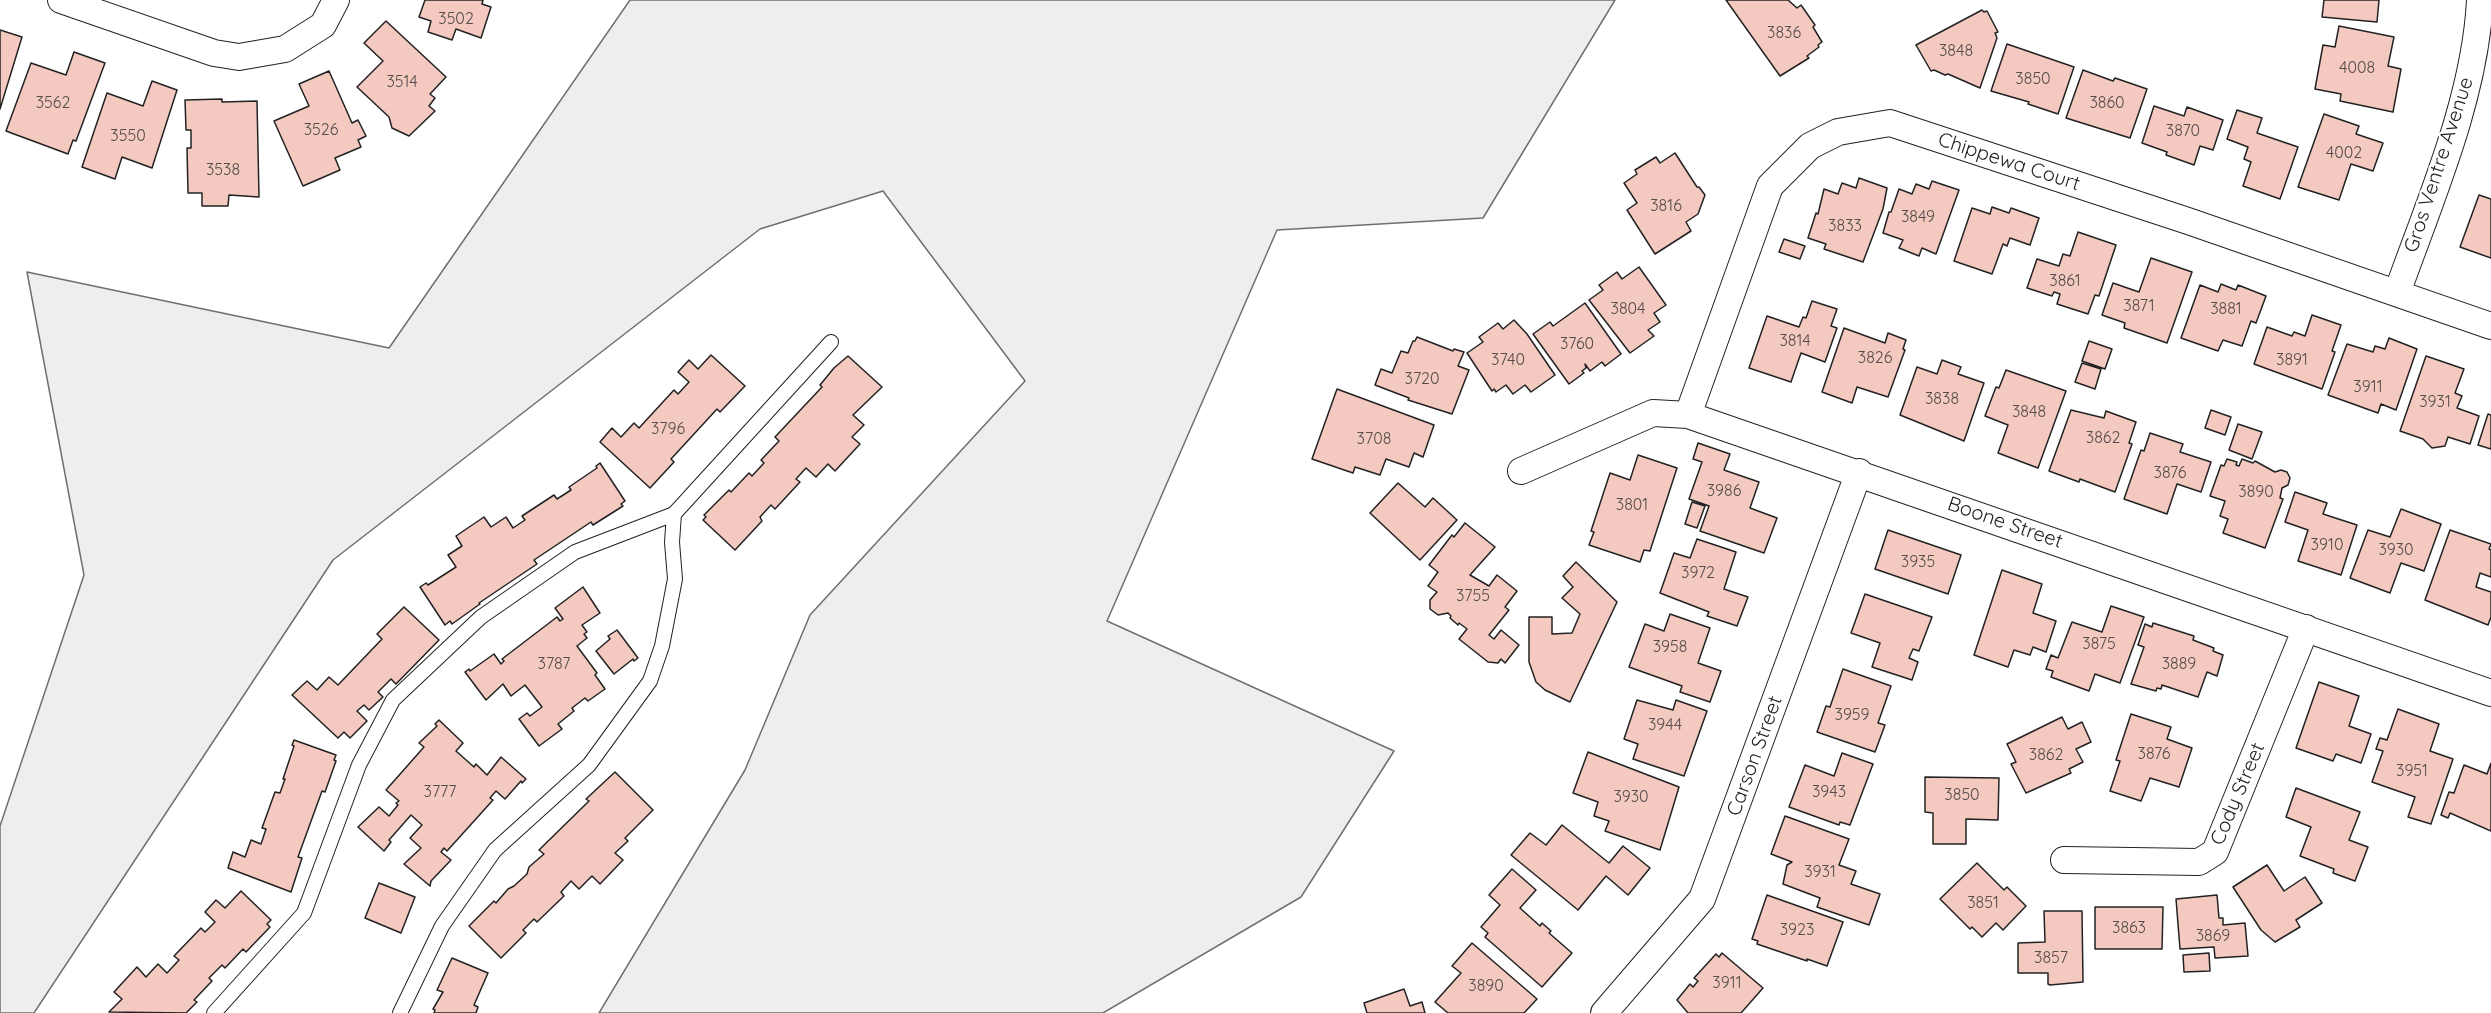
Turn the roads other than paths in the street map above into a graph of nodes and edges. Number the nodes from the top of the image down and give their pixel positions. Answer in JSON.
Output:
{"nodes":[{"id":1,"x":61,"y":0,"type":"edge"},
{"id":2,"x":336,"y":0,"type":"edge"},
{"id":3,"x":2480,"y":0,"type":"edge"},
{"id":4,"x":2397,"y":293,"type":"junction"},
{"id":5,"x":2491,"y":326,"type":"edge"},
{"id":6,"x":831,"y":342,"type":"dead end"},
{"id":7,"x":1688,"y":415,"type":"junction"},
{"id":8,"x":1521,"y":471,"type":"dead end"},
{"id":9,"x":1859,"y":472,"type":"junction"},
{"id":10,"x":674,"y":513,"type":"junction"},
{"id":11,"x":2306,"y":628,"type":"junction"},
{"id":12,"x":2491,"y":693,"type":"edge"},
{"id":13,"x":2064,"y":860,"type":"dead end"},
{"id":14,"x":214,"y":1013,"type":"edge"},
{"id":15,"x":400,"y":1013,"type":"edge"},
{"id":16,"x":1604,"y":1013,"type":"edge"}],
"edges":[{"from":1,"to":2,"type":"street"},
{"from":3,"to":4,"type":"street","name":"Gros Ventre Avenue"},
{"from":4,"to":5,"type":"street","name":"Chippewa Court"},
{"from":4,"to":7,"type":"street","name":"Chippewa Court"},
{"from":6,"to":10,"type":"lane"},
{"from":7,"to":8,"type":"street","name":"Boone Street"},
{"from":7,"to":9,"type":"street","name":"Boone Street"},
{"from":9,"to":11,"type":"street","name":"Boone Street"},
{"from":9,"to":16,"type":"street","name":"Carson Street"},
{"from":10,"to":14,"type":"lane"},
{"from":10,"to":15,"type":"lane"},
{"from":11,"to":12,"type":"street","name":"Boone Street"},
{"from":11,"to":13,"type":"street","name":"Cody Street"}]}
